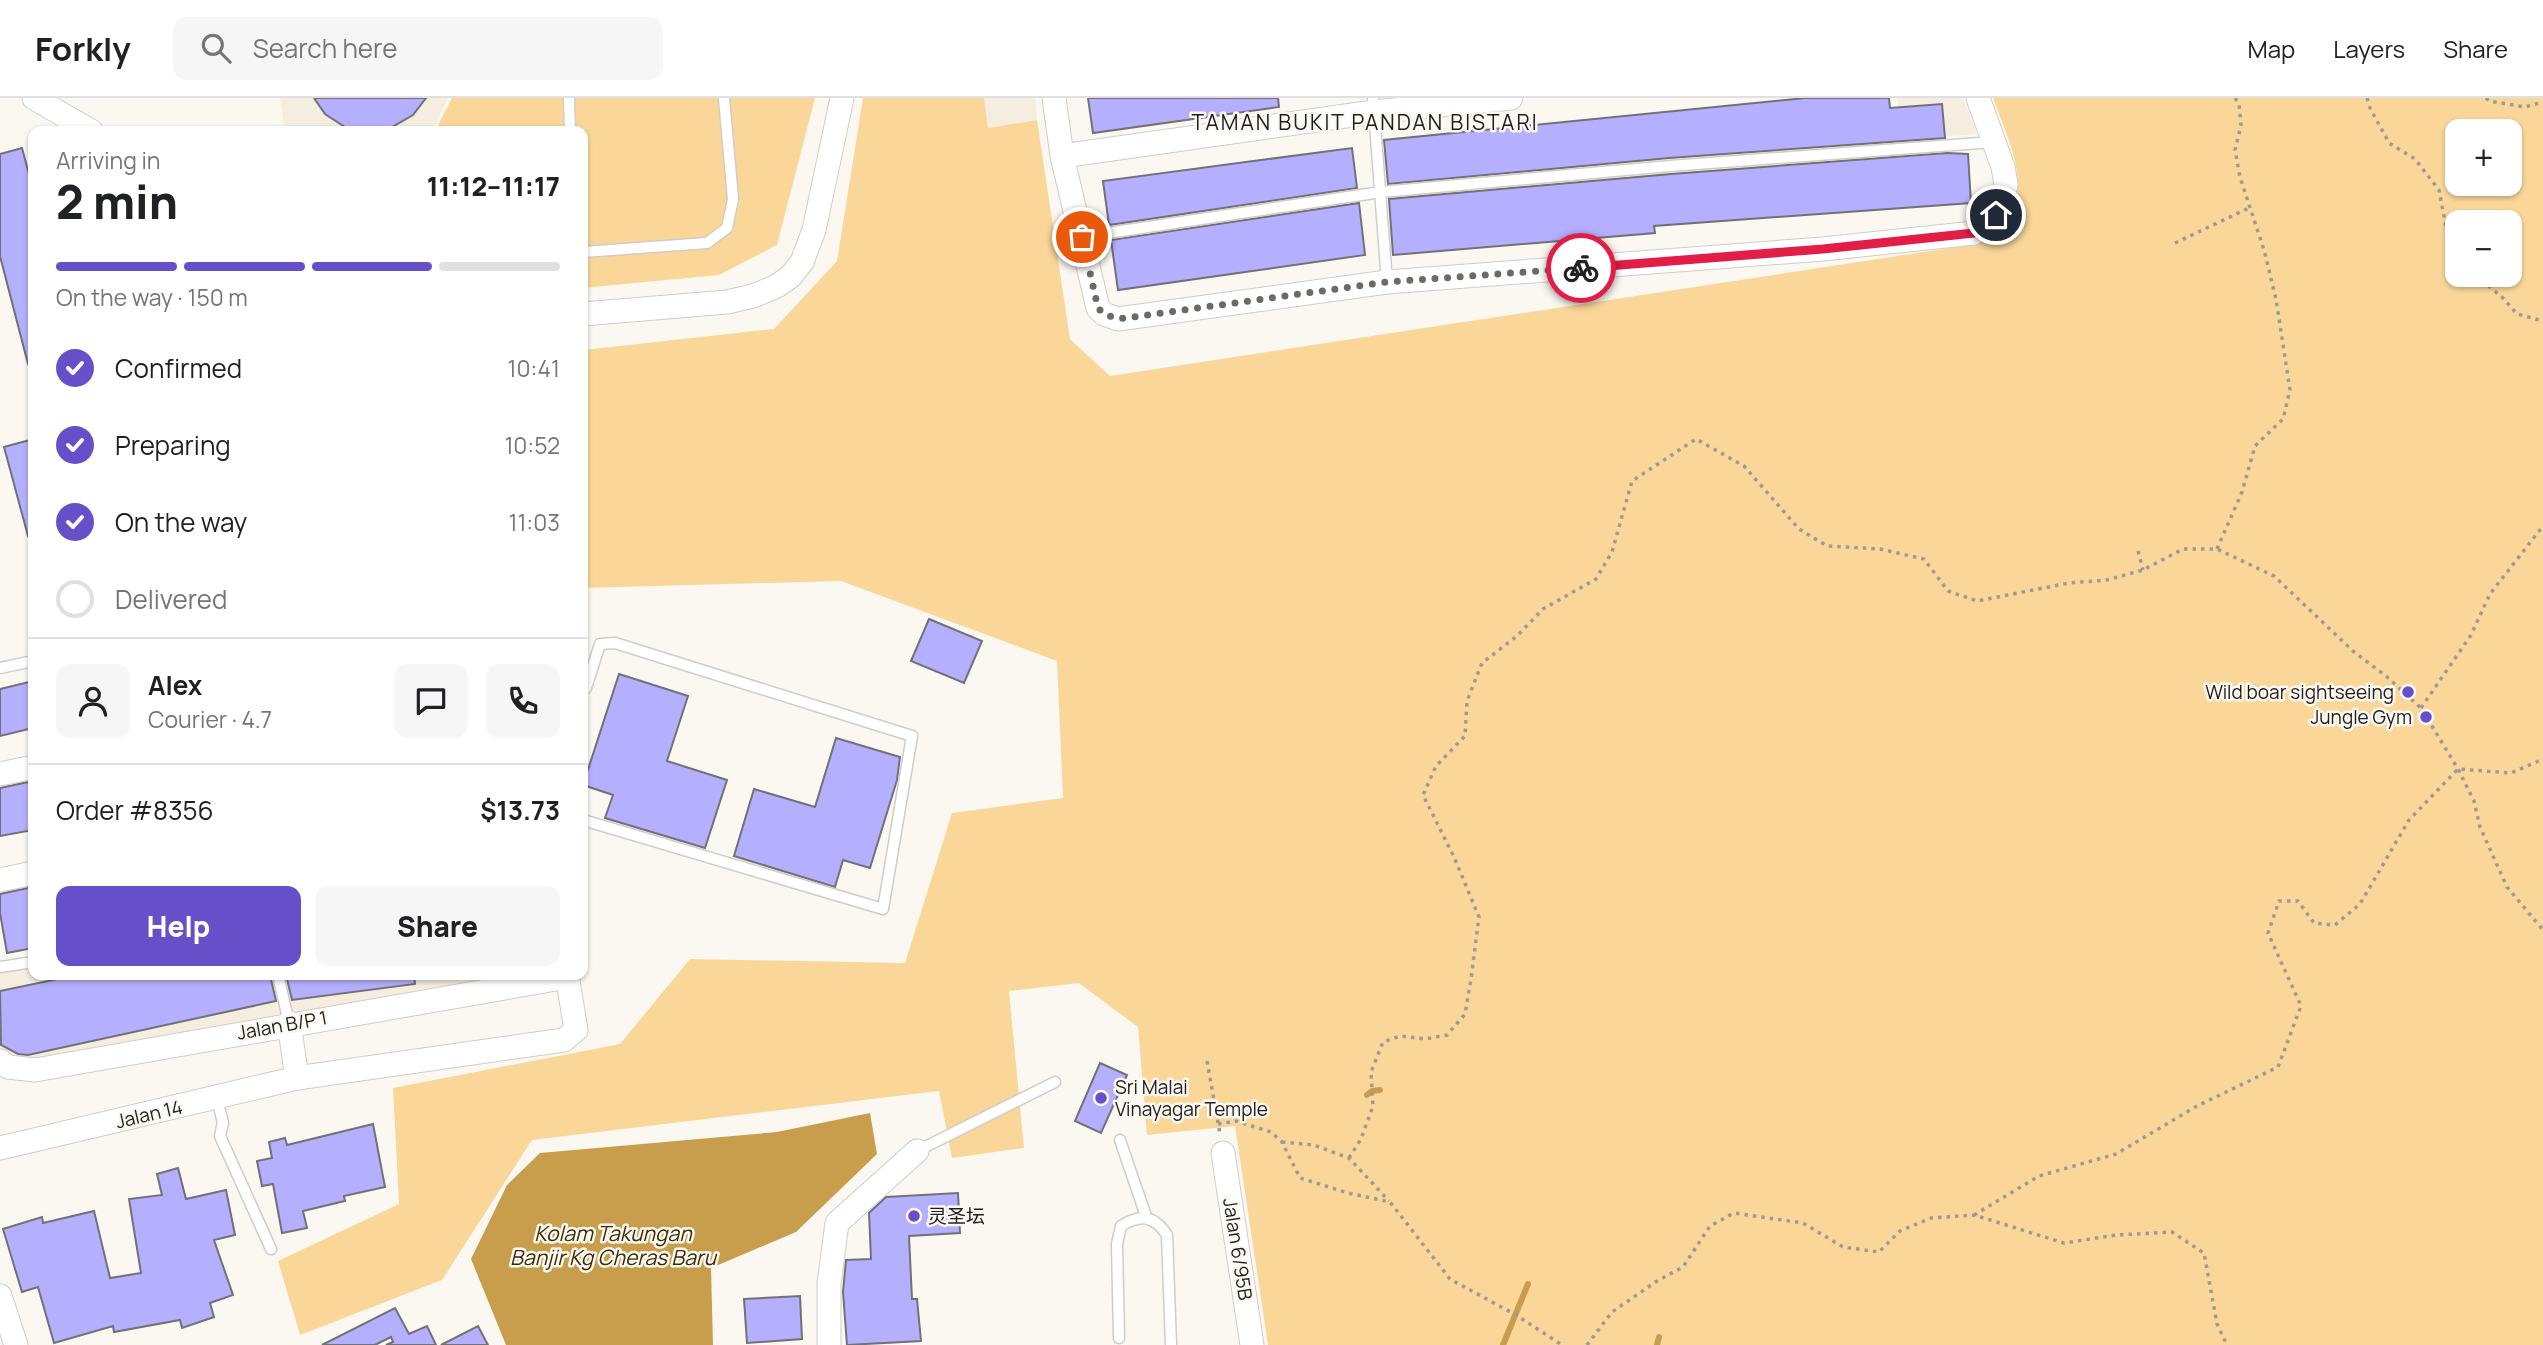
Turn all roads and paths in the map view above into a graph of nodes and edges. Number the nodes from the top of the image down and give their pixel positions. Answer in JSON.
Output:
{"nodes":[{"id":1,"x":34,"y":98,"type":"edge"},
{"id":2,"x":569,"y":98,"type":"edge"},
{"id":3,"x":724,"y":98,"type":"edge"},
{"id":4,"x":842,"y":98,"type":"edge"},
{"id":5,"x":1054,"y":98,"type":"edge"},
{"id":6,"x":1511,"y":98,"type":"edge"},
{"id":7,"x":1978,"y":98,"type":"edge"},
{"id":8,"x":2235,"y":98,"type":"edge"},
{"id":9,"x":2367,"y":98,"type":"edge"},
{"id":10,"x":2486,"y":98,"type":"edge"},
{"id":11,"x":2543,"y":102,"type":"edge"},
{"id":12,"x":1374,"y":105,"type":"edge"},
{"id":13,"x":82,"y":126,"type":"edge"},
{"id":14,"x":570,"y":126,"type":"edge"},
{"id":15,"x":1993,"y":142,"type":"junction"},
{"id":16,"x":1062,"y":156,"type":"junction"},
{"id":17,"x":1381,"y":192,"type":"junction"},
{"id":18,"x":2249,"y":208,"type":"junction"},
{"id":19,"x":2445,"y":223,"type":"edge"},
{"id":20,"x":1082,"y":237,"type":"junction"},
{"id":21,"x":2175,"y":243,"type":"dead end"},
{"id":22,"x":588,"y":251,"type":"edge"},
{"id":23,"x":1387,"y":282,"type":"junction"},
{"id":24,"x":2490,"y":287,"type":"edge"},
{"id":25,"x":588,"y":314,"type":"edge"},
{"id":26,"x":2543,"y":320,"type":"edge"},
{"id":27,"x":2543,"y":526,"type":"edge"},
{"id":28,"x":2217,"y":549,"type":"junction"},
{"id":29,"x":2138,"y":551,"type":"dead end"},
{"id":30,"x":2143,"y":570,"type":"junction"},
{"id":31,"x":28,"y":662,"type":"edge"},
{"id":32,"x":0,"y":668,"type":"edge"},
{"id":33,"x":588,"y":682,"type":"edge"},
{"id":34,"x":2421,"y":708,"type":"junction"},
{"id":35,"x":2543,"y":759,"type":"edge"},
{"id":36,"x":28,"y":768,"type":"edge"},
{"id":37,"x":2458,"y":769,"type":"junction"},
{"id":38,"x":0,"y":774,"type":"edge"},
{"id":39,"x":588,"y":821,"type":"edge"},
{"id":40,"x":28,"y":874,"type":"edge"},
{"id":41,"x":0,"y":880,"type":"edge"},
{"id":42,"x":2543,"y":930,"type":"edge"},
{"id":43,"x":28,"y":963,"type":"edge"},
{"id":44,"x":0,"y":967,"type":"edge"},
{"id":45,"x":279,"y":980,"type":"edge"},
{"id":46,"x":543,"y":980,"type":"edge"},
{"id":47,"x":568,"y":980,"type":"edge"},
{"id":48,"x":289,"y":1023,"type":"junction"},
{"id":49,"x":0,"y":1060,"type":"edge"},
{"id":50,"x":1207,"y":1060,"type":"dead end"},
{"id":51,"x":297,"y":1078,"type":"junction"},
{"id":52,"x":1055,"y":1083,"type":"dead end"},
{"id":53,"x":217,"y":1099,"type":"junction"},
{"id":54,"x":1218,"y":1124,"type":"junction"},
{"id":55,"x":1120,"y":1140,"type":"dead end"},
{"id":56,"x":1282,"y":1142,"type":"junction"},
{"id":57,"x":0,"y":1149,"type":"edge"},
{"id":58,"x":917,"y":1151,"type":"joint"},
{"id":59,"x":1223,"y":1153,"type":"joint"},
{"id":60,"x":1349,"y":1158,"type":"junction"},
{"id":61,"x":1390,"y":1202,"type":"junction"},
{"id":62,"x":1974,"y":1215,"type":"junction"},
{"id":63,"x":1147,"y":1219,"type":"junction"},
{"id":64,"x":271,"y":1249,"type":"dead end"},
{"id":65,"x":0,"y":1296,"type":"edge"},
{"id":66,"x":1119,"y":1338,"type":"dead end"},
{"id":67,"x":16,"y":1345,"type":"edge"},
{"id":68,"x":829,"y":1345,"type":"edge"},
{"id":69,"x":1171,"y":1345,"type":"edge"},
{"id":70,"x":1252,"y":1345,"type":"edge"},
{"id":71,"x":1562,"y":1345,"type":"edge"},
{"id":72,"x":1587,"y":1345,"type":"edge"},
{"id":73,"x":2227,"y":1345,"type":"edge"}],
"edges":[{"from":1,"to":13,"type":"street"},
{"from":2,"to":14,"type":"lane"},
{"from":3,"to":22,"type":"lane"},
{"from":4,"to":25,"type":"street"},
{"from":5,"to":16,"type":"street"},
{"from":6,"to":12,"type":"street"},
{"from":7,"to":15,"type":"street"},
{"from":8,"to":18,"type":"path"},
{"from":9,"to":19,"type":"path"},
{"from":10,"to":11,"type":"path"},
{"from":12,"to":16,"type":"street"},
{"from":12,"to":17,"type":"lane"},
{"from":15,"to":17,"type":"lane"},
{"from":15,"to":23,"type":"street"},
{"from":16,"to":20,"type":"street"},
{"from":17,"to":20,"type":"lane"},
{"from":17,"to":23,"type":"lane"},
{"from":18,"to":21,"type":"path"},
{"from":18,"to":28,"type":"path"},
{"from":20,"to":23,"type":"street"},
{"from":24,"to":26,"type":"path"},
{"from":27,"to":34,"type":"path"},
{"from":28,"to":30,"type":"path"},
{"from":28,"to":34,"type":"path"},
{"from":29,"to":30,"type":"path"},
{"from":30,"to":60,"type":"path"},
{"from":31,"to":32,"type":"lane"},
{"from":33,"to":39,"type":"lane"},
{"from":34,"to":37,"type":"path"},
{"from":35,"to":37,"type":"path"},
{"from":36,"to":38,"type":"street"},
{"from":37,"to":42,"type":"path"},
{"from":37,"to":62,"type":"path"},
{"from":40,"to":41,"type":"street"},
{"from":43,"to":44,"type":"lane"},
{"from":45,"to":48,"type":"lane"},
{"from":46,"to":48,"type":"street","name":"Jalan B/P 1"},
{"from":47,"to":51,"type":"street","name":"Jalan 14"},
{"from":48,"to":49,"type":"street","name":"Jalan B/P 1"},
{"from":48,"to":51,"type":"street"},
{"from":50,"to":54,"type":"path"},
{"from":51,"to":53,"type":"street","name":"Jalan 14"},
{"from":52,"to":58,"type":"lane"},
{"from":53,"to":57,"type":"street","name":"Jalan 14"},
{"from":53,"to":64,"type":"lane"},
{"from":54,"to":56,"type":"path"},
{"from":54,"to":59,"type":"path"},
{"from":55,"to":63,"type":"lane"},
{"from":56,"to":60,"type":"path"},
{"from":56,"to":61,"type":"path"},
{"from":58,"to":68,"type":"street"},
{"from":59,"to":70,"type":"street","name":"Jalan 6/95B"},
{"from":60,"to":61,"type":"path"},
{"from":61,"to":71,"type":"path"},
{"from":62,"to":72,"type":"path"},
{"from":62,"to":73,"type":"path"},
{"from":63,"to":66,"type":"lane"},
{"from":63,"to":69,"type":"lane"},
{"from":65,"to":67,"type":"street"}]}
